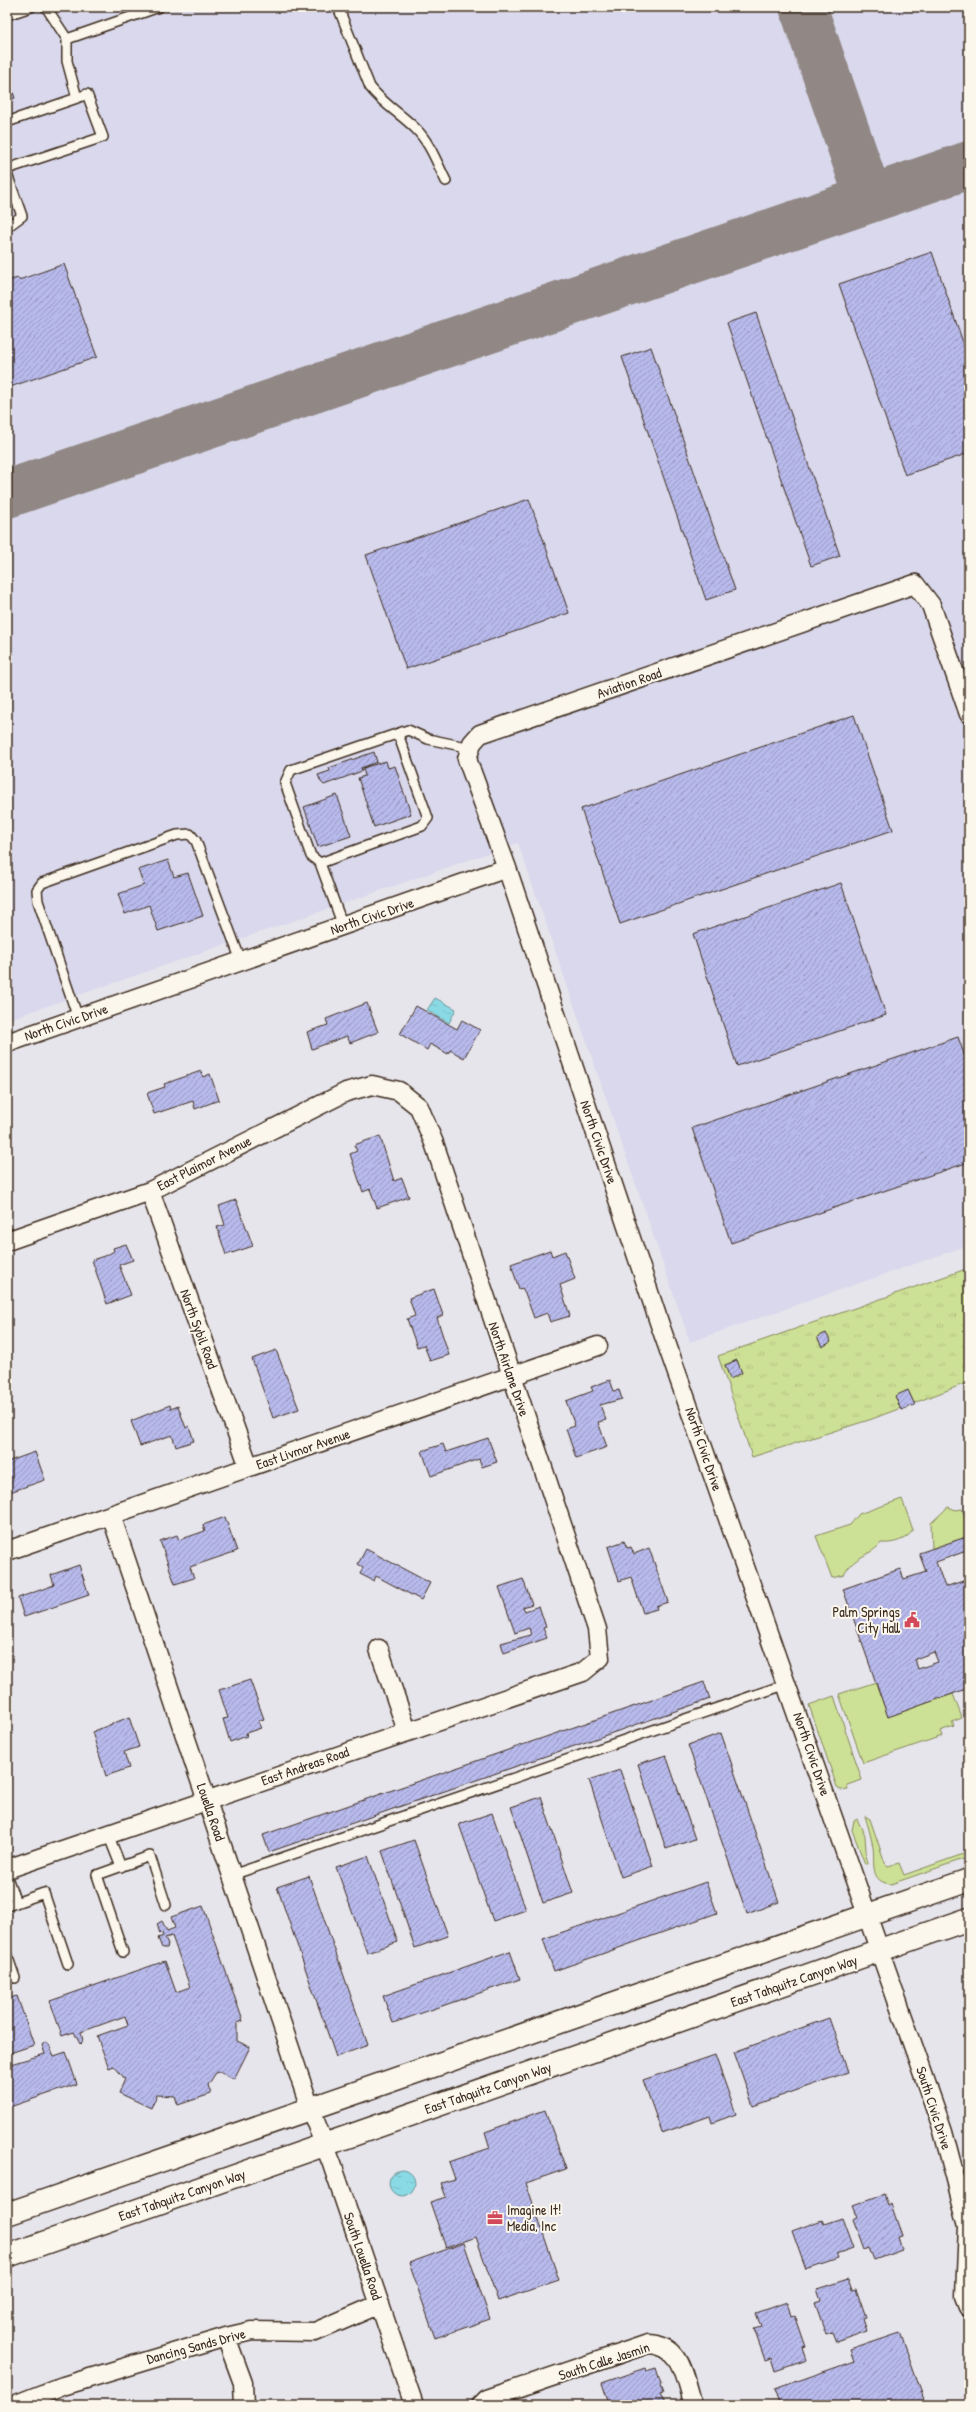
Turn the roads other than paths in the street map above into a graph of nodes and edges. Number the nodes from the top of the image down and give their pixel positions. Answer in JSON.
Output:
{"nodes":[{"id":1,"x":31,"y":7,"type":"edge"},
{"id":2,"x":46,"y":7,"type":"edge"},
{"id":3,"x":159,"y":7,"type":"edge"},
{"id":4,"x":338,"y":7,"type":"edge"},
{"id":5,"x":7,"y":15,"type":"edge"},
{"id":6,"x":67,"y":39,"type":"junction"},
{"id":7,"x":77,"y":98,"type":"junction"},
{"id":8,"x":7,"y":122,"type":"edge"},
{"id":9,"x":7,"y":170,"type":"edge"},
{"id":10,"x":7,"y":174,"type":"edge"},
{"id":11,"x":446,"y":181,"type":"dead end"},
{"id":12,"x":7,"y":227,"type":"edge"},
{"id":13,"x":969,"y":714,"type":"edge"},
{"id":14,"x":398,"y":734,"type":"junction"},
{"id":15,"x":470,"y":748,"type":"junction"},
{"id":16,"x":320,"y":863,"type":"junction"},
{"id":17,"x":507,"y":868,"type":"junction"},
{"id":18,"x":342,"y":926,"type":"junction"},
{"id":19,"x":241,"y":961,"type":"junction"},
{"id":20,"x":78,"y":1018,"type":"junction"},
{"id":21,"x":8,"y":1039,"type":"edge"},
{"id":22,"x":399,"y":1091,"type":"joint"},
{"id":23,"x":150,"y":1191,"type":"junction"},
{"id":24,"x":7,"y":1241,"type":"edge"},
{"id":25,"x":598,"y":1346,"type":"dead end"},
{"id":26,"x":512,"y":1377,"type":"junction"},
{"id":27,"x":249,"y":1467,"type":"junction"},
{"id":28,"x":111,"y":1515,"type":"junction"},
{"id":29,"x":7,"y":1551,"type":"edge"},
{"id":30,"x":379,"y":1649,"type":"dead end"},
{"id":31,"x":600,"y":1658,"type":"joint"},
{"id":32,"x":787,"y":1684,"type":"junction"},
{"id":33,"x":407,"y":1731,"type":"junction"},
{"id":34,"x":207,"y":1799,"type":"junction"},
{"id":35,"x":108,"y":1834,"type":"junction"},
{"id":36,"x":121,"y":1866,"type":"junction"},
{"id":37,"x":8,"y":1867,"type":"edge"},
{"id":38,"x":232,"y":1875,"type":"junction"},
{"id":39,"x":969,"y":1880,"type":"edge"},
{"id":40,"x":16,"y":1903,"type":"junction"},
{"id":41,"x":166,"y":1905,"type":"dead end"},
{"id":42,"x":7,"y":1906,"type":"edge"},
{"id":43,"x":868,"y":1915,"type":"junction"},
{"id":44,"x":969,"y":1919,"type":"edge"},
{"id":45,"x":880,"y":1950,"type":"junction"},
{"id":46,"x":123,"y":1952,"type":"dead end"},
{"id":47,"x":7,"y":1955,"type":"edge"},
{"id":48,"x":68,"y":1964,"type":"dead end"},
{"id":49,"x":15,"y":1978,"type":"dead end"},
{"id":50,"x":310,"y":2108,"type":"junction"},
{"id":51,"x":324,"y":2146,"type":"junction"},
{"id":52,"x":7,"y":2214,"type":"edge"},
{"id":53,"x":7,"y":2256,"type":"edge"},
{"id":54,"x":380,"y":2304,"type":"junction"},
{"id":55,"x":969,"y":2306,"type":"edge"},
{"id":56,"x":226,"y":2337,"type":"junction"},
{"id":57,"x":14,"y":2405,"type":"edge"},
{"id":58,"x":244,"y":2405,"type":"edge"},
{"id":59,"x":414,"y":2405,"type":"edge"},
{"id":60,"x":481,"y":2405,"type":"edge"},
{"id":61,"x":693,"y":2405,"type":"edge"}],
"edges":[{"from":1,"to":5,"type":"lane"},
{"from":2,"to":6,"type":"lane"},
{"from":3,"to":6,"type":"lane"},
{"from":4,"to":11,"type":"lane"},
{"from":6,"to":7,"type":"lane"},
{"from":7,"to":8,"type":"lane"},
{"from":7,"to":9,"type":"lane"},
{"from":10,"to":12,"type":"lane"},
{"from":13,"to":15,"type":"street","name":"Aviation Road"},
{"from":14,"to":15,"type":"lane"},
{"from":14,"to":16,"type":"lane"},
{"from":14,"to":16,"type":"lane"},
{"from":15,"to":17,"type":"street"},
{"from":16,"to":18,"type":"lane"},
{"from":17,"to":18,"type":"street","name":"North Civic Drive"},
{"from":17,"to":32,"type":"street","name":"North Civic Drive"},
{"from":18,"to":19,"type":"street","name":"North Civic Drive"},
{"from":19,"to":20,"type":"street","name":"North Civic Drive"},
{"from":19,"to":20,"type":"lane"},
{"from":20,"to":21,"type":"street","name":"North Civic Drive"},
{"from":22,"to":23,"type":"street","name":"East Plaimor Avenue"},
{"from":22,"to":26,"type":"street","name":"North Airlane Drive"},
{"from":23,"to":24,"type":"street","name":"East Plaimor Avenue"},
{"from":23,"to":27,"type":"street","name":"North Sybil Road"},
{"from":25,"to":26,"type":"street","name":"East Livmor Avenue"},
{"from":26,"to":27,"type":"street","name":"East Livmor Avenue"},
{"from":26,"to":31,"type":"street","name":"North Airlane Drive"},
{"from":27,"to":28,"type":"street","name":"East Livmor Avenue"},
{"from":28,"to":29,"type":"street","name":"East Livmor Avenue"},
{"from":28,"to":34,"type":"street","name":"Louella Road"},
{"from":30,"to":33,"type":"street"},
{"from":31,"to":33,"type":"street","name":"East Andreas Road"},
{"from":32,"to":38,"type":"lane"},
{"from":32,"to":43,"type":"street","name":"North Civic Drive"},
{"from":33,"to":34,"type":"street","name":"East Andreas Road"},
{"from":34,"to":35,"type":"street","name":"East Andreas Road"},
{"from":34,"to":38,"type":"street","name":"Louella Road"},
{"from":35,"to":36,"type":"lane"},
{"from":35,"to":37,"type":"street","name":"East Andreas Road"},
{"from":36,"to":41,"type":"lane"},
{"from":36,"to":46,"type":"lane"},
{"from":37,"to":40,"type":"lane"},
{"from":38,"to":50,"type":"street","name":"Louella Road"},
{"from":39,"to":43,"type":"main road"},
{"from":40,"to":42,"type":"lane"},
{"from":40,"to":48,"type":"lane"},
{"from":43,"to":45,"type":"street","name":"South Civic Drive"},
{"from":43,"to":50,"type":"main road"},
{"from":44,"to":45,"type":"main road","name":"East Tahquitz Canyon Way"},
{"from":45,"to":51,"type":"main road","name":"East Tahquitz Canyon Way"},
{"from":45,"to":55,"type":"street","name":"South Civic Drive"},
{"from":47,"to":49,"type":"lane"},
{"from":50,"to":51,"type":"street","name":"South Louella Road"},
{"from":50,"to":52,"type":"main road"},
{"from":51,"to":53,"type":"main road","name":"East Tahquitz Canyon Way"},
{"from":51,"to":54,"type":"street","name":"South Louella Road"},
{"from":54,"to":56,"type":"street","name":"Dancing Sands Drive"},
{"from":54,"to":59,"type":"street","name":"South Louella Road"},
{"from":56,"to":57,"type":"street","name":"Dancing Sands Drive"},
{"from":56,"to":58,"type":"street"},
{"from":60,"to":61,"type":"street","name":"South Calle Jasmin"}]}
